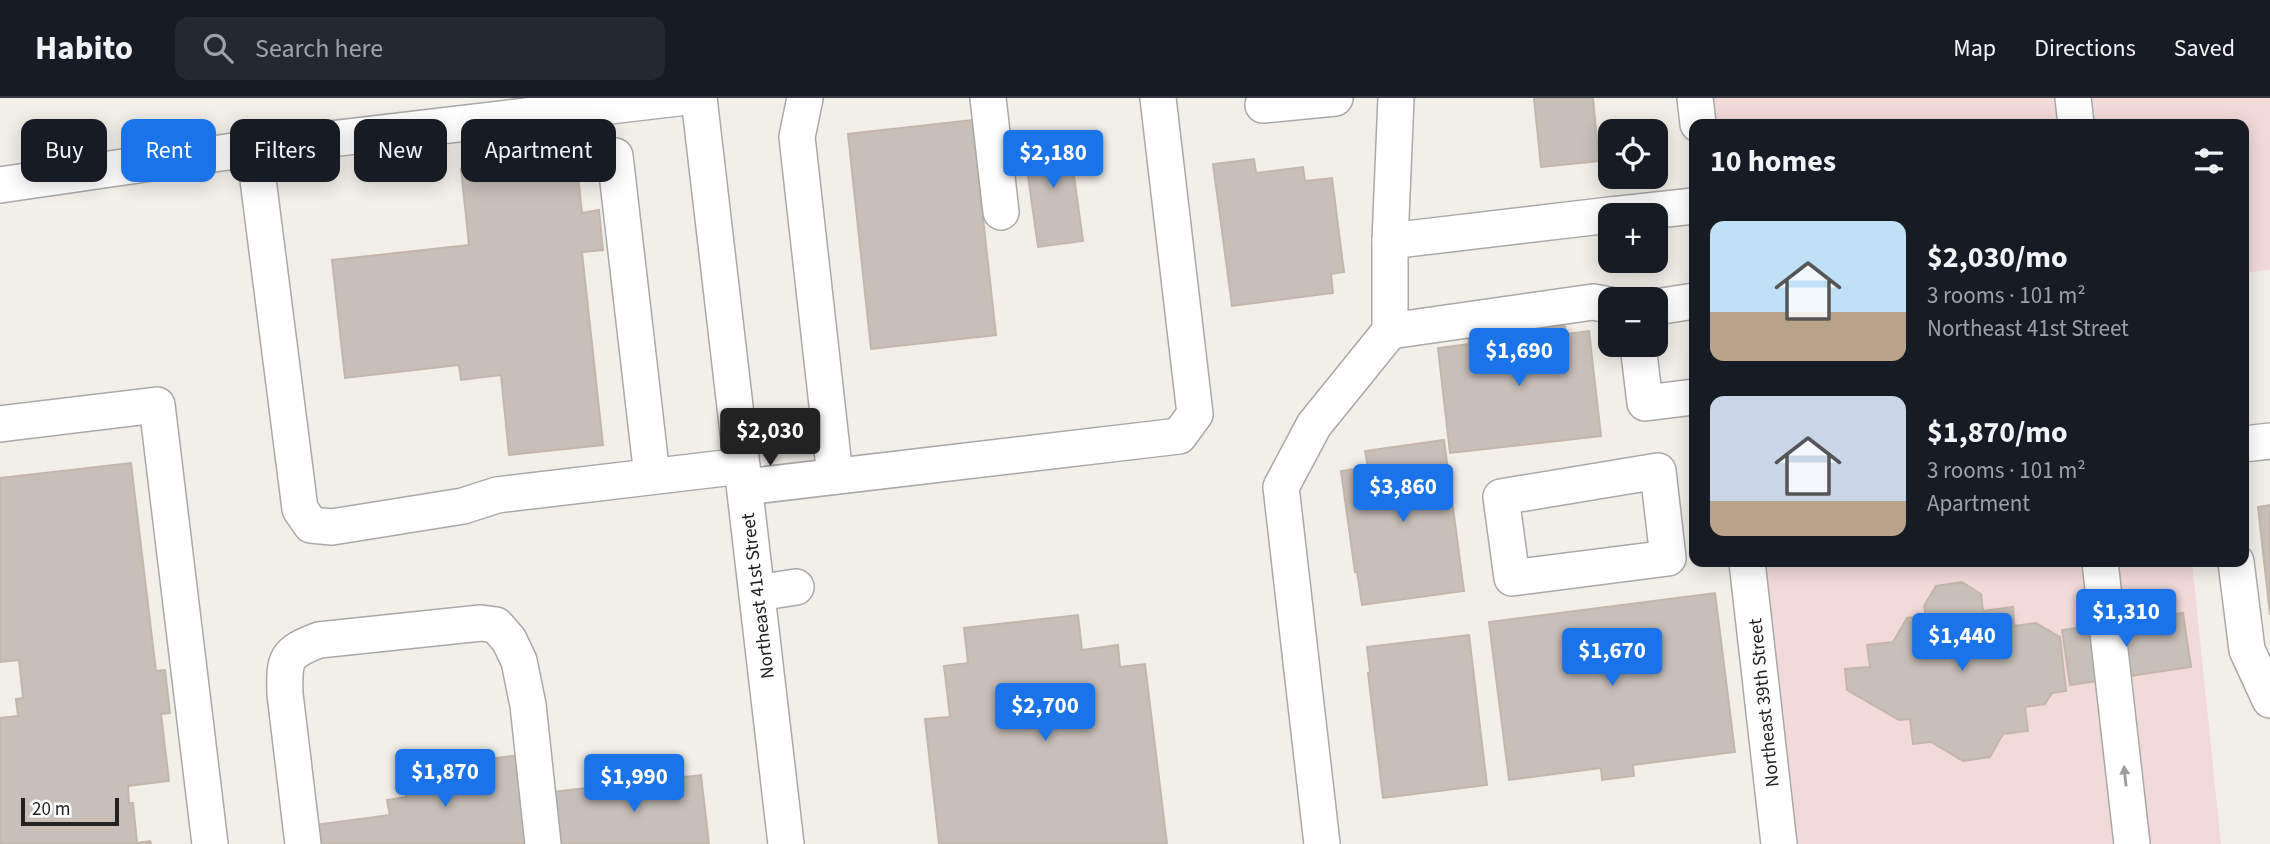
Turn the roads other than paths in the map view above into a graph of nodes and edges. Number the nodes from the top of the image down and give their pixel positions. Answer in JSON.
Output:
{"nodes":[{"id":1,"x":678,"y":98,"type":"edge"},
{"id":2,"x":699,"y":98,"type":"edge"},
{"id":3,"x":805,"y":98,"type":"edge"},
{"id":4,"x":988,"y":98,"type":"edge"},
{"id":5,"x":1158,"y":98,"type":"edge"},
{"id":6,"x":1335,"y":98,"type":"edge"},
{"id":7,"x":1396,"y":98,"type":"edge"},
{"id":8,"x":1695,"y":98,"type":"edge"},
{"id":9,"x":2073,"y":98,"type":"edge"},
{"id":10,"x":1263,"y":105,"type":"dead end"},
{"id":11,"x":1697,"y":119,"type":"edge"},
{"id":12,"x":2075,"y":119,"type":"edge"},
{"id":13,"x":340,"y":138,"type":"edge"},
{"id":14,"x":230,"y":151,"type":"edge"},
{"id":15,"x":616,"y":165,"type":"edge"},
{"id":16,"x":258,"y":182,"type":"edge"},
{"id":17,"x":0,"y":185,"type":"edge"},
{"id":18,"x":1689,"y":207,"type":"edge"},
{"id":19,"x":1668,"y":209,"type":"edge"},
{"id":20,"x":1000,"y":212,"type":"dead end"},
{"id":21,"x":1598,"y":216,"type":"edge"},
{"id":22,"x":1390,"y":241,"type":"junction"},
{"id":23,"x":1689,"y":302,"type":"edge"},
{"id":24,"x":1598,"y":303,"type":"edge"},
{"id":25,"x":1668,"y":305,"type":"edge"},
{"id":26,"x":1390,"y":331,"type":"junction"},
{"id":27,"x":1639,"y":357,"type":"edge"},
{"id":28,"x":1689,"y":398,"type":"edge"},
{"id":29,"x":0,"y":424,"type":"edge"},
{"id":30,"x":2270,"y":441,"type":"edge"},
{"id":31,"x":2249,"y":443,"type":"edge"},
{"id":32,"x":652,"y":476,"type":"junction"},
{"id":33,"x":743,"y":476,"type":"junction"},
{"id":34,"x":835,"y":476,"type":"junction"},
{"id":35,"x":1679,"y":511,"type":"edge"},
{"id":36,"x":1748,"y":567,"type":"edge"},
{"id":37,"x":2101,"y":567,"type":"edge"},
{"id":38,"x":2237,"y":567,"type":"edge"},
{"id":39,"x":796,"y":587,"type":"dead end"},
{"id":40,"x":757,"y":593,"type":"junction"},
{"id":41,"x":2270,"y":700,"type":"edge"},
{"id":42,"x":210,"y":844,"type":"edge"},
{"id":43,"x":303,"y":844,"type":"edge"},
{"id":44,"x":542,"y":844,"type":"edge"},
{"id":45,"x":786,"y":844,"type":"edge"},
{"id":46,"x":1322,"y":844,"type":"edge"},
{"id":47,"x":1779,"y":844,"type":"edge"},
{"id":48,"x":2132,"y":844,"type":"edge"}],
"edges":[{"from":1,"to":13,"type":"street"},
{"from":2,"to":33,"type":"street","name":"Northeast 41st Street"},
{"from":3,"to":34,"type":"street"},
{"from":4,"to":20,"type":"street"},
{"from":5,"to":34,"type":"street"},
{"from":6,"to":10,"type":"street"},
{"from":7,"to":22,"type":"street"},
{"from":8,"to":11,"type":"street"},
{"from":9,"to":12,"type":"street"},
{"from":14,"to":17,"type":"street"},
{"from":15,"to":32,"type":"street"},
{"from":16,"to":32,"type":"street"},
{"from":18,"to":19,"type":"street"},
{"from":21,"to":22,"type":"street"},
{"from":22,"to":26,"type":"street"},
{"from":23,"to":25,"type":"street"},
{"from":24,"to":26,"type":"street"},
{"from":26,"to":46,"type":"street"},
{"from":27,"to":28,"type":"street"},
{"from":29,"to":42,"type":"street"},
{"from":30,"to":31,"type":"street"},
{"from":32,"to":33,"type":"street"},
{"from":33,"to":34,"type":"street"},
{"from":33,"to":40,"type":"street","name":"Northeast 41st Street"},
{"from":35,"to":35,"type":"street"},
{"from":36,"to":47,"type":"street","name":"Northeast 39th Street"},
{"from":48,"to":37,"type":"street","one_way":true},
{"from":38,"to":41,"type":"street"},
{"from":39,"to":40,"type":"street"},
{"from":40,"to":45,"type":"street","name":"Northeast 41st Street"},
{"from":43,"to":44,"type":"street"}]}
